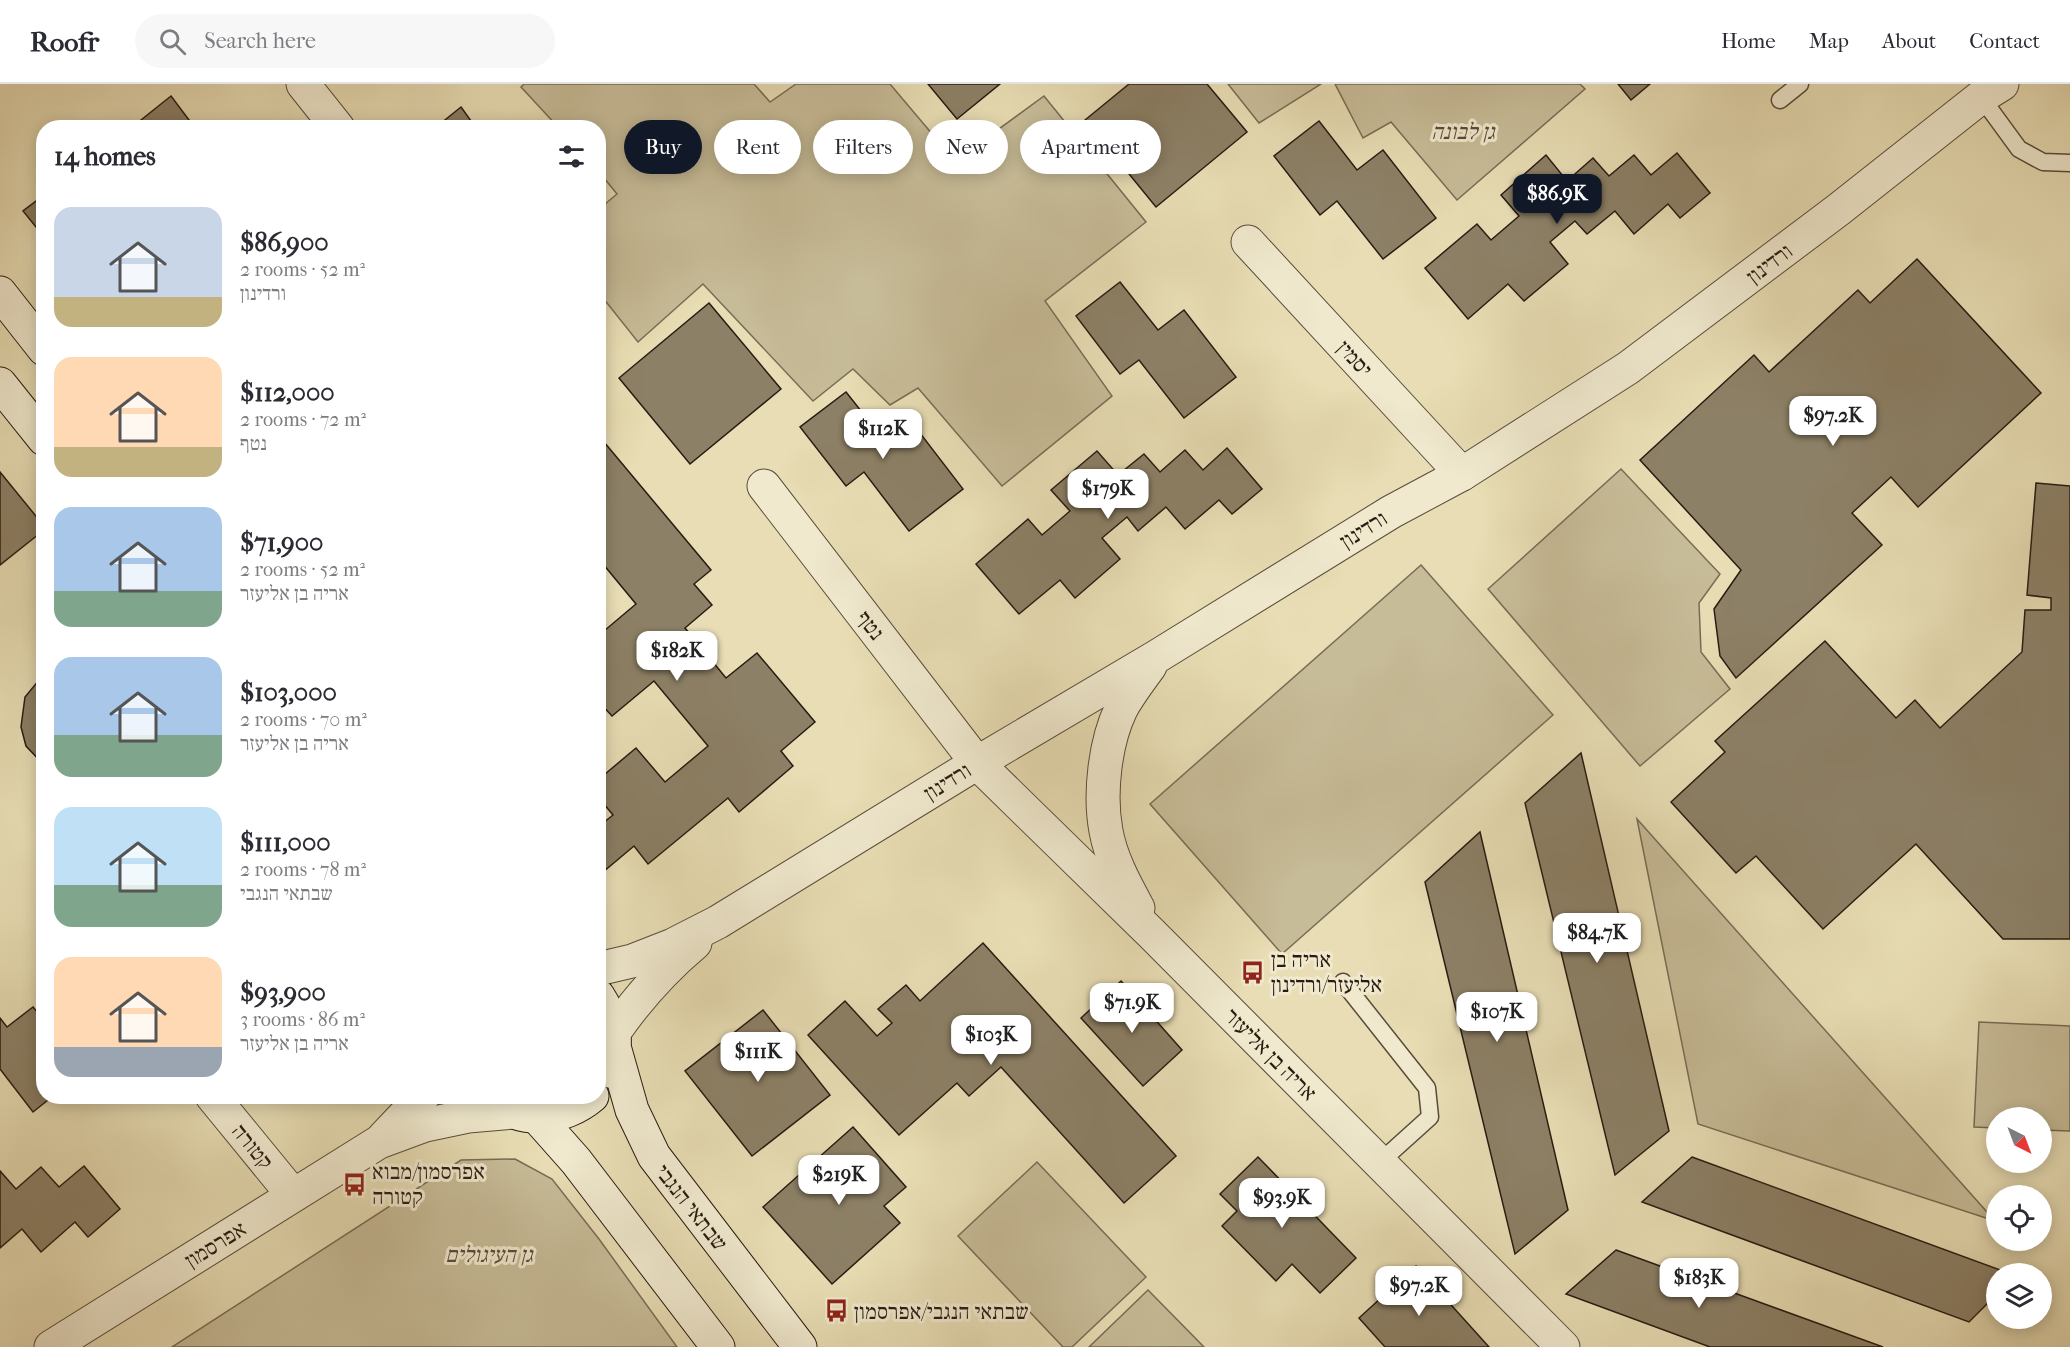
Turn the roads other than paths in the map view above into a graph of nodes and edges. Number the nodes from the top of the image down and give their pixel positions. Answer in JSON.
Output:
{"nodes":[{"id":1,"x":303,"y":84,"type":"edge"},
{"id":2,"x":1800,"y":84,"type":"edge"},
{"id":3,"x":1984,"y":88,"type":"edge"},
{"id":4,"x":1780,"y":100,"type":"dead end"},
{"id":5,"x":332,"y":120,"type":"edge"},
{"id":6,"x":2070,"y":164,"type":"edge"},
{"id":7,"x":1248,"y":242,"type":"dead end"},
{"id":8,"x":0,"y":293,"type":"edge"},
{"id":9,"x":36,"y":339,"type":"edge"},
{"id":10,"x":0,"y":384,"type":"edge"},
{"id":11,"x":36,"y":429,"type":"edge"},
{"id":12,"x":1462,"y":474,"type":"junction"},
{"id":13,"x":764,"y":486,"type":"dead end"},
{"id":14,"x":1156,"y":657,"type":"junction"},
{"id":15,"x":977,"y":763,"type":"junction"},
{"id":16,"x":718,"y":922,"type":"junction"},
{"id":17,"x":1152,"y":934,"type":"junction"},
{"id":18,"x":606,"y":967,"type":"edge"},
{"id":19,"x":1343,"y":982,"type":"dead end"},
{"id":20,"x":606,"y":1008,"type":"edge"},
{"id":21,"x":615,"y":1041,"type":"junction"},
{"id":22,"x":606,"y":1078,"type":"edge"},
{"id":23,"x":219,"y":1104,"type":"edge"},
{"id":24,"x":415,"y":1104,"type":"edge"},
{"id":25,"x":583,"y":1104,"type":"edge"},
{"id":26,"x":514,"y":1109,"type":"edge"},
{"id":27,"x":379,"y":1142,"type":"junction"},
{"id":28,"x":1379,"y":1163,"type":"junction"},
{"id":29,"x":293,"y":1195,"type":"junction"},
{"id":30,"x":51,"y":1347,"type":"edge"},
{"id":31,"x":718,"y":1347,"type":"edge"},
{"id":32,"x":800,"y":1347,"type":"edge"},
{"id":33,"x":1563,"y":1347,"type":"edge"}],
"edges":[{"from":1,"to":5,"type":"street"},
{"from":2,"to":4,"type":"lane"},
{"from":3,"to":6,"type":"lane"},
{"from":3,"to":12,"type":"street","name":"ורדינון"},
{"from":7,"to":12,"type":"street","name":"יסמין"},
{"from":8,"to":9,"type":"street"},
{"from":10,"to":11,"type":"street"},
{"from":12,"to":14,"type":"street","name":"ורדינון"},
{"from":13,"to":15,"type":"street","name":"נטף"},
{"from":14,"to":15,"type":"street","name":"ורדינון"},
{"from":14,"to":17,"type":"street"},
{"from":15,"to":16,"type":"street","name":"ורדינון"},
{"from":15,"to":17,"type":"street","name":"אריה בן אליעזר"},
{"from":16,"to":18,"type":"street","name":"ורדינון"},
{"from":16,"to":21,"type":"street","name":"ורדינון"},
{"from":17,"to":28,"type":"street","name":"אריה בן אליעזר"},
{"from":19,"to":28,"type":"lane"},
{"from":20,"to":21,"type":"street","name":"שבתאי הנגבי"},
{"from":21,"to":22,"type":"street","name":"ורדינון"},
{"from":21,"to":32,"type":"street","name":"שבתאי הנגבי"},
{"from":23,"to":29,"type":"street","name":"קטורה"},
{"from":24,"to":27,"type":"street","name":"אפרסמון"},
{"from":25,"to":26,"type":"street","name":"אפרסמון"},
{"from":26,"to":27,"type":"street","name":"אפרסמון"},
{"from":26,"to":31,"type":"street"},
{"from":27,"to":29,"type":"street","name":"אפרסמון"},
{"from":28,"to":33,"type":"street","name":"אריה בן אליעזר"},
{"from":29,"to":30,"type":"street","name":"אפרסמון"}]}
